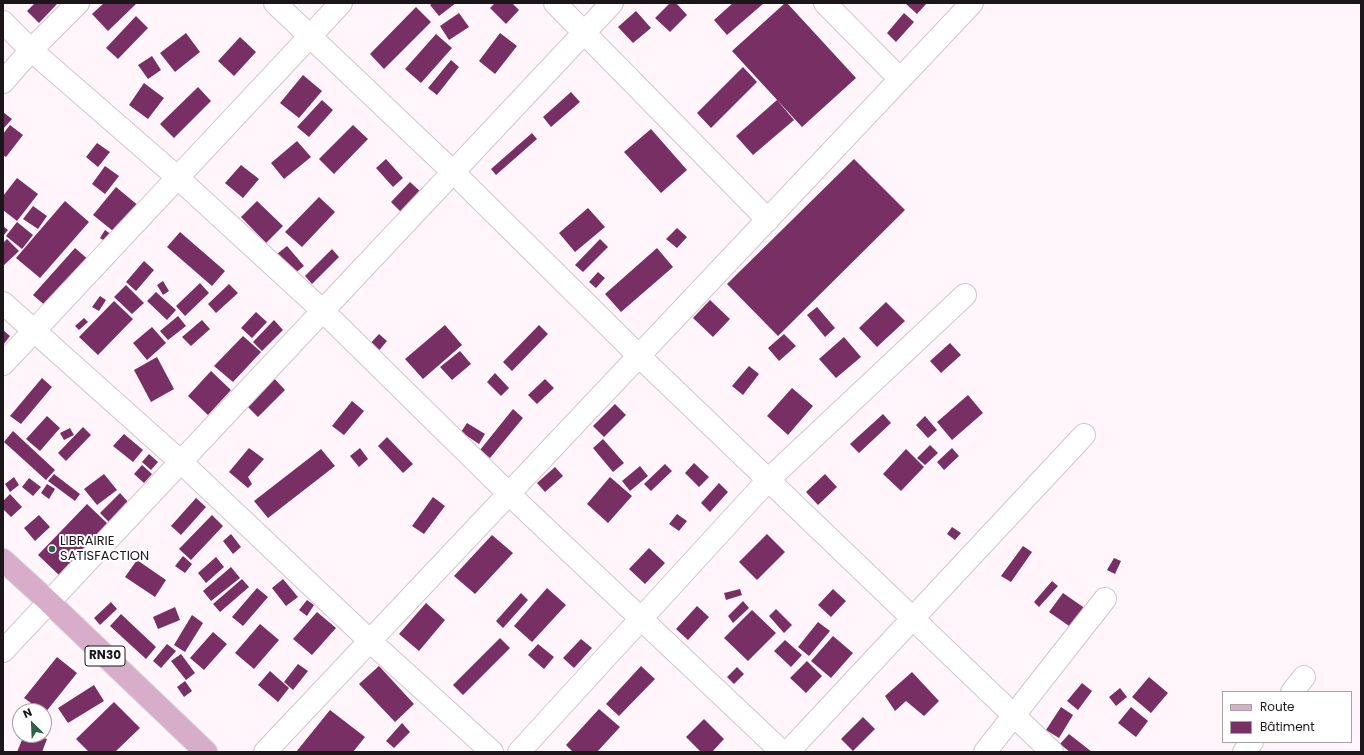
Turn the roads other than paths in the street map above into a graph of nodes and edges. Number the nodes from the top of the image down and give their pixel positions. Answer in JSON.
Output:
{"nodes":[{"id":1,"x":78,"y":3,"type":"edge"},
{"id":2,"x":275,"y":3,"type":"edge"},
{"id":3,"x":341,"y":3,"type":"edge"},
{"id":4,"x":555,"y":3,"type":"edge"},
{"id":5,"x":612,"y":3,"type":"edge"},
{"id":6,"x":825,"y":3,"type":"edge"},
{"id":7,"x":972,"y":3,"type":"edge"},
{"id":8,"x":3,"y":22,"type":"edge"},
{"id":9,"x":585,"y":32,"type":"junction"},
{"id":10,"x":310,"y":36,"type":"junction"},
{"id":11,"x":31,"y":50,"type":"junction"},
{"id":12,"x":900,"y":79,"type":"junction"},
{"id":13,"x":3,"y":82,"type":"edge"},
{"id":14,"x":453,"y":172,"type":"junction"},
{"id":15,"x":177,"y":177,"type":"junction"},
{"id":16,"x":768,"y":220,"type":"junction"},
{"id":17,"x":965,"y":295,"type":"dead end"},
{"id":18,"x":3,"y":303,"type":"edge"},
{"id":19,"x":323,"y":312,"type":"junction"},
{"id":20,"x":34,"y":331,"type":"junction"},
{"id":21,"x":639,"y":356,"type":"junction"},
{"id":22,"x":3,"y":364,"type":"edge"},
{"id":23,"x":1084,"y":435,"type":"dead end"},
{"id":24,"x":181,"y":462,"type":"junction"},
{"id":25,"x":768,"y":480,"type":"junction"},
{"id":26,"x":509,"y":494,"type":"junction"},
{"id":27,"x":3,"y":560,"type":"edge"},
{"id":28,"x":1105,"y":599,"type":"dead end"},
{"id":29,"x":49,"y":602,"type":"junction"},
{"id":30,"x":912,"y":618,"type":"junction"},
{"id":31,"x":642,"y":619,"type":"junction"},
{"id":32,"x":370,"y":641,"type":"junction"},
{"id":33,"x":3,"y":651,"type":"edge"},
{"id":34,"x":1014,"y":715,"type":"junction"},
{"id":35,"x":1251,"y":743,"type":"edge"},
{"id":36,"x":206,"y":752,"type":"edge"},
{"id":37,"x":265,"y":752,"type":"edge"},
{"id":38,"x":492,"y":752,"type":"edge"},
{"id":39,"x":519,"y":752,"type":"edge"},
{"id":40,"x":782,"y":752,"type":"edge"},
{"id":41,"x":788,"y":752,"type":"edge"},
{"id":42,"x":985,"y":752,"type":"edge"},
{"id":43,"x":1052,"y":752,"type":"edge"},
{"id":44,"x":1244,"y":752,"type":"edge"}],
"edges":[{"from":1,"to":11,"type":"street"},
{"from":2,"to":10,"type":"street"},
{"from":3,"to":10,"type":"street"},
{"from":4,"to":9,"type":"street"},
{"from":5,"to":9,"type":"street"},
{"from":6,"to":12,"type":"street"},
{"from":7,"to":12,"type":"street"},
{"from":8,"to":11,"type":"street"},
{"from":9,"to":14,"type":"street"},
{"from":9,"to":16,"type":"street"},
{"from":10,"to":14,"type":"street"},
{"from":10,"to":15,"type":"street"},
{"from":11,"to":13,"type":"street"},
{"from":11,"to":15,"type":"street"},
{"from":12,"to":16,"type":"street"},
{"from":14,"to":19,"type":"street"},
{"from":14,"to":21,"type":"street"},
{"from":15,"to":19,"type":"street"},
{"from":15,"to":20,"type":"street"},
{"from":16,"to":21,"type":"street"},
{"from":17,"to":25,"type":"street"},
{"from":18,"to":20,"type":"street"},
{"from":19,"to":24,"type":"street"},
{"from":19,"to":26,"type":"street"},
{"from":20,"to":22,"type":"street"},
{"from":20,"to":24,"type":"street"},
{"from":21,"to":25,"type":"street"},
{"from":21,"to":26,"type":"street"},
{"from":23,"to":30,"type":"street"},
{"from":24,"to":29,"type":"street"},
{"from":24,"to":32,"type":"street"},
{"from":25,"to":30,"type":"street"},
{"from":25,"to":31,"type":"street"},
{"from":26,"to":31,"type":"street"},
{"from":26,"to":32,"type":"street"},
{"from":27,"to":29,"type":"main road","number":"RN30"},
{"from":28,"to":34,"type":"street"},
{"from":29,"to":33,"type":"street"},
{"from":29,"to":36,"type":"main road","number":"RN30"},
{"from":30,"to":34,"type":"street"},
{"from":30,"to":41,"type":"street"},
{"from":31,"to":39,"type":"street"},
{"from":31,"to":40,"type":"street"},
{"from":32,"to":37,"type":"street"},
{"from":32,"to":38,"type":"street"},
{"from":34,"to":42,"type":"street"},
{"from":34,"to":43,"type":"street"},
{"from":35,"to":44,"type":"street"}]}
